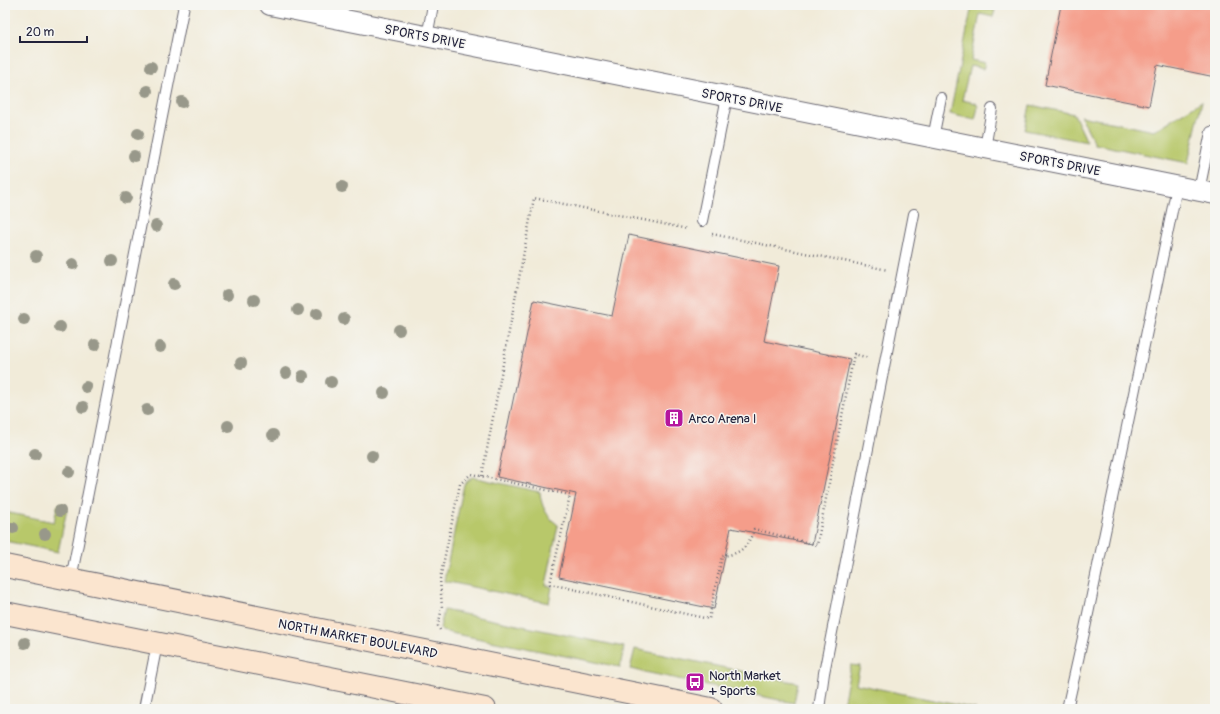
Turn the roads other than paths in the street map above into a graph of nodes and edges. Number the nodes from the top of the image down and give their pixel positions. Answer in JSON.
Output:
{"nodes":[{"id":1,"x":184,"y":5,"type":"edge"},
{"id":2,"x":270,"y":5,"type":"edge"},
{"id":3,"x":433,"y":5,"type":"edge"},
{"id":4,"x":426,"y":37,"type":"junction"},
{"id":5,"x":727,"y":97,"type":"junction"},
{"id":6,"x":941,"y":98,"type":"dead end"},
{"id":7,"x":992,"y":109,"type":"dead end"},
{"id":8,"x":1211,"y":132,"type":"dead end"},
{"id":9,"x":934,"y":138,"type":"junction"},
{"id":10,"x":984,"y":148,"type":"junction"},
{"id":11,"x":1177,"y":187,"type":"junction"},
{"id":12,"x":1207,"y":192,"type":"edge"},
{"id":13,"x":914,"y":214,"type":"dead end"},
{"id":14,"x":702,"y":221,"type":"dead end"},
{"id":15,"x":5,"y":566,"type":"edge"},
{"id":16,"x":70,"y":579,"type":"junction"},
{"id":17,"x":5,"y":613,"type":"edge"},
{"id":18,"x":157,"y":644,"type":"junction"},
{"id":19,"x":144,"y":709,"type":"edge"},
{"id":20,"x":485,"y":709,"type":"edge"},
{"id":21,"x":712,"y":709,"type":"edge"},
{"id":22,"x":819,"y":709,"type":"edge"},
{"id":23,"x":1067,"y":709,"type":"edge"}],
"edges":[{"from":1,"to":16,"type":"lane"},
{"from":2,"to":4,"type":"street","name":"SPORTS DRIVE"},
{"from":3,"to":4,"type":"lane"},
{"from":4,"to":5,"type":"street","name":"SPORTS DRIVE"},
{"from":5,"to":9,"type":"street","name":"SPORTS DRIVE"},
{"from":5,"to":14,"type":"lane"},
{"from":6,"to":9,"type":"lane"},
{"from":7,"to":10,"type":"lane"},
{"from":8,"to":12,"type":"lane"},
{"from":9,"to":10,"type":"street","name":"SPORTS DRIVE"},
{"from":10,"to":11,"type":"street","name":"SPORTS DRIVE"},
{"from":11,"to":12,"type":"street","name":"SPORTS DRIVE"},
{"from":11,"to":23,"type":"lane"},
{"from":13,"to":22,"type":"lane"},
{"from":15,"to":16,"type":"main road","name":"NORTH MARKET BOULEVARD"},
{"from":16,"to":21,"type":"main road","name":"NORTH MARKET BOULEVARD"},
{"from":17,"to":18,"type":"main road"},
{"from":18,"to":19,"type":"lane"},
{"from":18,"to":20,"type":"main road"}]}
